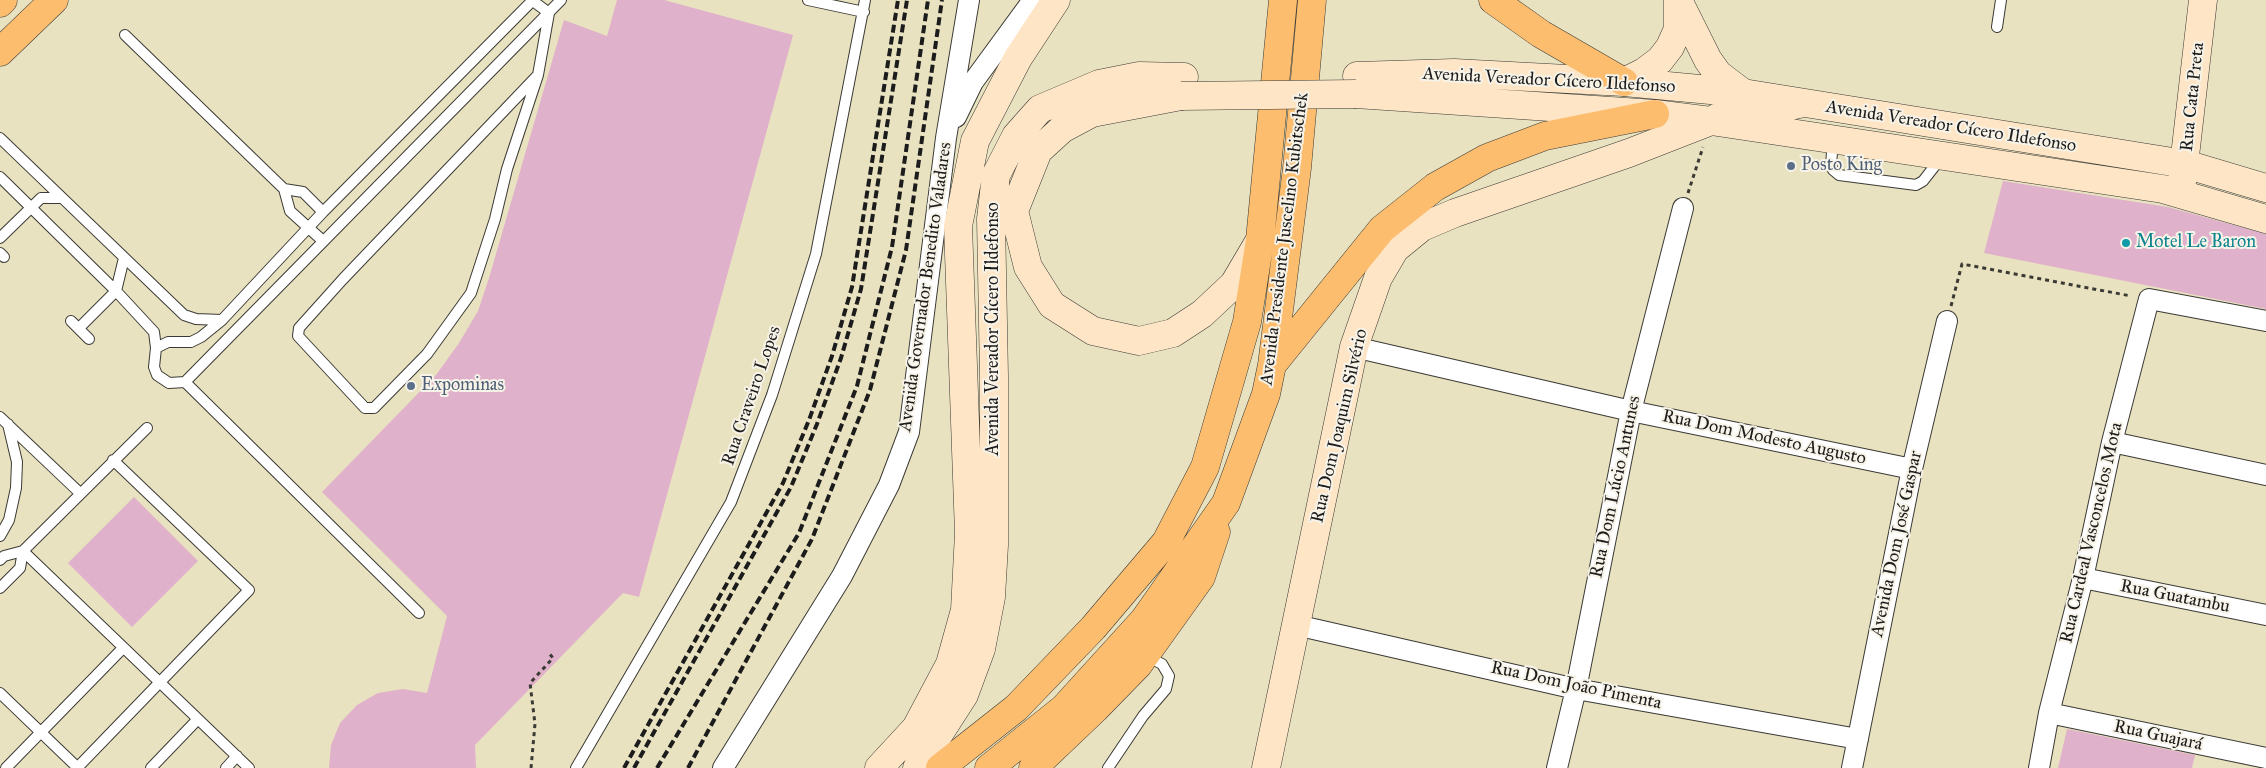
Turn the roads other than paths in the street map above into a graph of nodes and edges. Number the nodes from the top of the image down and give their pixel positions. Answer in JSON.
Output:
{"nodes":[{"id":1,"x":3,"y":0,"type":"edge"},
{"id":2,"x":54,"y":0,"type":"edge"},
{"id":3,"x":533,"y":0,"type":"edge"},
{"id":4,"x":561,"y":0,"type":"edge"},
{"id":5,"x":808,"y":0,"type":"edge"},
{"id":6,"x":865,"y":0,"type":"edge"},
{"id":7,"x":969,"y":0,"type":"edge"},
{"id":8,"x":1033,"y":0,"type":"edge"},
{"id":9,"x":1056,"y":0,"type":"edge"},
{"id":10,"x":1283,"y":0,"type":"edge"},
{"id":11,"x":1312,"y":0,"type":"edge"},
{"id":12,"x":1493,"y":0,"type":"edge"},
{"id":13,"x":1678,"y":0,"type":"edge"},
{"id":14,"x":2001,"y":0,"type":"edge"},
{"id":15,"x":2203,"y":0,"type":"edge"},
{"id":16,"x":0,"y":3,"type":"edge"},
{"id":17,"x":864,"y":12,"type":"junction"},
{"id":18,"x":549,"y":13,"type":"junction"},
{"id":19,"x":1997,"y":27,"type":"dead end"},
{"id":20,"x":126,"y":35,"type":"dead end"},
{"id":21,"x":0,"y":52,"type":"edge"},
{"id":22,"x":538,"y":75,"type":"junction"},
{"id":23,"x":1624,"y":82,"type":"junction"},
{"id":24,"x":1357,"y":85,"type":"junction"},
{"id":25,"x":1183,"y":87,"type":"junction"},
{"id":26,"x":1743,"y":93,"type":"junction"},
{"id":27,"x":1803,"y":103,"type":"junction"},
{"id":28,"x":1655,"y":114,"type":"junction"},
{"id":29,"x":1708,"y":130,"type":"junction"},
{"id":30,"x":0,"y":138,"type":"edge"},
{"id":31,"x":946,"y":138,"type":"junction"},
{"id":32,"x":2185,"y":164,"type":"junction"},
{"id":33,"x":0,"y":176,"type":"edge"},
{"id":34,"x":2266,"y":188,"type":"edge"},
{"id":35,"x":284,"y":189,"type":"junction"},
{"id":36,"x":2179,"y":193,"type":"junction"},
{"id":37,"x":60,"y":198,"type":"junction"},
{"id":38,"x":31,"y":207,"type":"junction"},
{"id":39,"x":1683,"y":208,"type":"road end"},
{"id":40,"x":323,"y":212,"type":"junction"},
{"id":41,"x":2266,"y":219,"type":"edge"},
{"id":42,"x":307,"y":228,"type":"junction"},
{"id":43,"x":0,"y":238,"type":"edge"},
{"id":44,"x":1260,"y":240,"type":"junction"},
{"id":45,"x":323,"y":241,"type":"junction"},
{"id":46,"x":124,"y":258,"type":"junction"},
{"id":47,"x":116,"y":291,"type":"junction"},
{"id":48,"x":222,"y":320,"type":"junction"},
{"id":49,"x":70,"y":321,"type":"dead end"},
{"id":50,"x":1947,"y":321,"type":"road end"},
{"id":51,"x":2266,"y":322,"type":"edge"},
{"id":52,"x":79,"y":328,"type":"junction"},
{"id":53,"x":89,"y":339,"type":"dead end"},
{"id":54,"x":1354,"y":347,"type":"junction"},
{"id":55,"x":156,"y":348,"type":"junction"},
{"id":56,"x":1272,"y":365,"type":"junction"},
{"id":57,"x":185,"y":382,"type":"junction"},
{"id":58,"x":1631,"y":411,"type":"junction"},
{"id":59,"x":0,"y":416,"type":"edge"},
{"id":60,"x":8,"y":424,"type":"junction"},
{"id":61,"x":147,"y":428,"type":"dead end"},
{"id":62,"x":2112,"y":442,"type":"junction"},
{"id":63,"x":113,"y":460,"type":"junction"},
{"id":64,"x":1912,"y":469,"type":"junction"},
{"id":65,"x":2266,"y":475,"type":"edge"},
{"id":66,"x":80,"y":493,"type":"junction"},
{"id":67,"x":1226,"y":503,"type":"junction"},
{"id":68,"x":0,"y":536,"type":"edge"},
{"id":69,"x":23,"y":551,"type":"junction"},
{"id":70,"x":0,"y":560,"type":"edge"},
{"id":71,"x":2083,"y":578,"type":"junction"},
{"id":72,"x":0,"y":588,"type":"edge"},
{"id":73,"x":419,"y":613,"type":"dead end"},
{"id":74,"x":2266,"y":615,"type":"edge"},
{"id":75,"x":1296,"y":625,"type":"junction"},
{"id":76,"x":123,"y":648,"type":"junction"},
{"id":77,"x":1138,"y":665,"type":"junction"},
{"id":78,"x":159,"y":682,"type":"junction"},
{"id":79,"x":1576,"y":688,"type":"junction"},
{"id":80,"x":0,"y":693,"type":"edge"},
{"id":81,"x":2049,"y":714,"type":"junction"},
{"id":82,"x":198,"y":719,"type":"junction"},
{"id":83,"x":41,"y":733,"type":"junction"},
{"id":84,"x":1858,"y":739,"type":"junction"},
{"id":85,"x":237,"y":756,"type":"junction"},
{"id":86,"x":2266,"y":758,"type":"edge"},
{"id":87,"x":1034,"y":765,"type":"edge"},
{"id":88,"x":6,"y":768,"type":"edge"},
{"id":89,"x":77,"y":768,"type":"edge"},
{"id":90,"x":151,"y":768,"type":"edge"},
{"id":91,"x":226,"y":768,"type":"edge"},
{"id":92,"x":249,"y":768,"type":"edge"},
{"id":93,"x":576,"y":768,"type":"edge"},
{"id":94,"x":724,"y":768,"type":"edge"},
{"id":95,"x":879,"y":768,"type":"edge"},
{"id":96,"x":917,"y":768,"type":"edge"},
{"id":97,"x":940,"y":768,"type":"edge"},
{"id":98,"x":989,"y":768,"type":"edge"},
{"id":99,"x":1108,"y":768,"type":"edge"},
{"id":100,"x":1266,"y":768,"type":"edge"},
{"id":101,"x":1557,"y":768,"type":"edge"},
{"id":102,"x":1852,"y":768,"type":"edge"},
{"id":103,"x":2039,"y":768,"type":"edge"}],
"edges":[{"from":1,"to":16,"type":"main road"},
{"from":2,"to":21,"type":"main road"},
{"from":3,"to":18,"type":"lane"},
{"from":3,"to":40,"type":"lane"},
{"from":4,"to":18,"type":"lane"},
{"from":5,"to":17,"type":"lane"},
{"from":6,"to":17,"type":"lane","name":"Rua Craveiro Lopes"},
{"from":7,"to":31,"type":"street","name":"Avenida Governador Benedito Valadares"},
{"from":8,"to":31,"type":"street"},
{"from":9,"to":95,"type":"main road"},
{"from":10,"to":44,"type":"main road","name":"Avenida Presidente Juscelino Kubitschek"},
{"from":11,"to":56,"type":"main road","name":"Avenida Presidente Juscelino Kubitschek"},
{"from":12,"to":23,"type":"main road"},
{"from":13,"to":23,"type":"main road"},
{"from":13,"to":26,"type":"main road"},
{"from":14,"to":19,"type":"lane"},
{"from":15,"to":32,"type":"main road","name":"Rua Cata Preta"},
{"from":17,"to":93,"type":"lane","name":"Rua Craveiro Lopes"},
{"from":18,"to":22,"type":"lane"},
{"from":18,"to":45,"type":"lane"},
{"from":20,"to":35,"type":"lane"},
{"from":22,"to":22,"type":"lane"},
{"from":23,"to":24,"type":"main road","name":"Avenida Vereador Cícero Ildefonso"},
{"from":23,"to":26,"type":"main road","name":"Avenida Vereador Cícero Ildefonso"},
{"from":24,"to":25,"type":"main road","name":"Avenida Vereador Cícero Ildefonso","bridge":true},
{"from":24,"to":28,"type":"main road","name":"Avenida Vereador Cícero Ildefonso"},
{"from":25,"to":44,"type":"main road","name":"Avenida Vereador Cícero Ildefonso"},
{"from":25,"to":96,"type":"main road","name":"Avenida Vereador Cícero Ildefonso"},
{"from":26,"to":27,"type":"main road","name":"Avenida Vereador Cícero Ildefonso"},
{"from":27,"to":29,"type":"main road"},
{"from":27,"to":32,"type":"main road","name":"Avenida Vereador Cícero Ildefonso"},
{"from":28,"to":29,"type":"main road","name":"Avenida Vereador Cícero Ildefonso"},
{"from":28,"to":56,"type":"main road"},
{"from":29,"to":36,"type":"main road","name":"Avenida Vereador Cícero Ildefonso"},
{"from":29,"to":54,"type":"main road","name":"Rua Dom Joaquim Silvério"},
{"from":30,"to":37,"type":"lane"},
{"from":31,"to":94,"type":"street","name":"Avenida Governador Benedito Valadares"},
{"from":32,"to":34,"type":"main road","name":"Avenida Vereador Cícero Ildefonso"},
{"from":32,"to":36,"type":"main road","name":"Rua Cata Preta"},
{"from":33,"to":38,"type":"lane"},
{"from":35,"to":40,"type":"lane"},
{"from":35,"to":42,"type":"lane"},
{"from":36,"to":41,"type":"main road","name":"Avenida Vereador Cícero Ildefonso"},
{"from":37,"to":38,"type":"lane"},
{"from":37,"to":46,"type":"lane"},
{"from":38,"to":43,"type":"lane"},
{"from":38,"to":47,"type":"lane"},
{"from":39,"to":58,"type":"street","name":"Rua Dom Lúcio Antunes"},
{"from":40,"to":42,"type":"lane"},
{"from":42,"to":45,"type":"lane"},
{"from":42,"to":48,"type":"lane"},
{"from":44,"to":97,"type":"main road","name":"Avenida Presidente Juscelino Kubitschek"},
{"from":45,"to":57,"type":"lane"},
{"from":46,"to":47,"type":"lane"},
{"from":46,"to":48,"type":"lane"},
{"from":47,"to":52,"type":"lane"},
{"from":47,"to":55,"type":"lane"},
{"from":48,"to":55,"type":"lane"},
{"from":49,"to":52,"type":"lane"},
{"from":50,"to":64,"type":"street","name":"Avenida Dom José Gaspar"},
{"from":51,"to":62,"type":"street","name":"Rua Cardeal Vasconcelos Mota"},
{"from":52,"to":53,"type":"lane"},
{"from":54,"to":58,"type":"street","name":"Rua Dom Modesto Augusto"},
{"from":54,"to":75,"type":"main road","name":"Rua Dom Joaquim Silvério"},
{"from":55,"to":57,"type":"lane"},
{"from":56,"to":67,"type":"main road","name":"Avenida Presidente Juscelino Kubitschek"},
{"from":57,"to":73,"type":"lane"},
{"from":58,"to":64,"type":"street","name":"Rua Dom Modesto Augusto"},
{"from":58,"to":79,"type":"street","name":"Rua Dom Lúcio Antunes"},
{"from":59,"to":60,"type":"lane"},
{"from":60,"to":66,"type":"lane"},
{"from":60,"to":68,"type":"lane"},
{"from":61,"to":63,"type":"lane"},
{"from":62,"to":65,"type":"street"},
{"from":62,"to":71,"type":"street","name":"Rua Cardeal Vasconcelos Mota"},
{"from":63,"to":66,"type":"lane"},
{"from":63,"to":78,"type":"lane"},
{"from":64,"to":84,"type":"street","name":"Avenida Dom José Gaspar"},
{"from":66,"to":69,"type":"lane"},
{"from":67,"to":77,"type":"main road"},
{"from":67,"to":98,"type":"main road","name":"Avenida Presidente Juscelino Kubitschek"},
{"from":69,"to":70,"type":"lane"},
{"from":69,"to":72,"type":"lane"},
{"from":69,"to":76,"type":"lane"},
{"from":71,"to":74,"type":"street","name":"Rua Guatambu"},
{"from":71,"to":81,"type":"street","name":"Rua Cardeal Vasconcelos Mota"},
{"from":75,"to":79,"type":"street","name":"Rua Dom João Pimenta"},
{"from":75,"to":100,"type":"main road","name":"Rua Dom Joaquim Silvério"},
{"from":76,"to":78,"type":"lane"},
{"from":76,"to":83,"type":"lane"},
{"from":77,"to":87,"type":"main road"},
{"from":77,"to":99,"type":"lane"},
{"from":78,"to":82,"type":"lane"},
{"from":78,"to":89,"type":"lane"},
{"from":79,"to":84,"type":"street","name":"Rua Dom João Pimenta"},
{"from":79,"to":101,"type":"street","name":"Rua Dom Lúcio Antunes"},
{"from":80,"to":83,"type":"lane"},
{"from":81,"to":86,"type":"street","name":"Rua Guajará"},
{"from":81,"to":103,"type":"street","name":"Rua Cardeal Vasconcelos Mota"},
{"from":82,"to":85,"type":"lane"},
{"from":82,"to":90,"type":"lane"},
{"from":83,"to":88,"type":"lane"},
{"from":83,"to":89,"type":"lane"},
{"from":84,"to":102,"type":"street","name":"Avenida Dom José Gaspar"},
{"from":85,"to":91,"type":"lane"},
{"from":85,"to":92,"type":"lane"}]}
